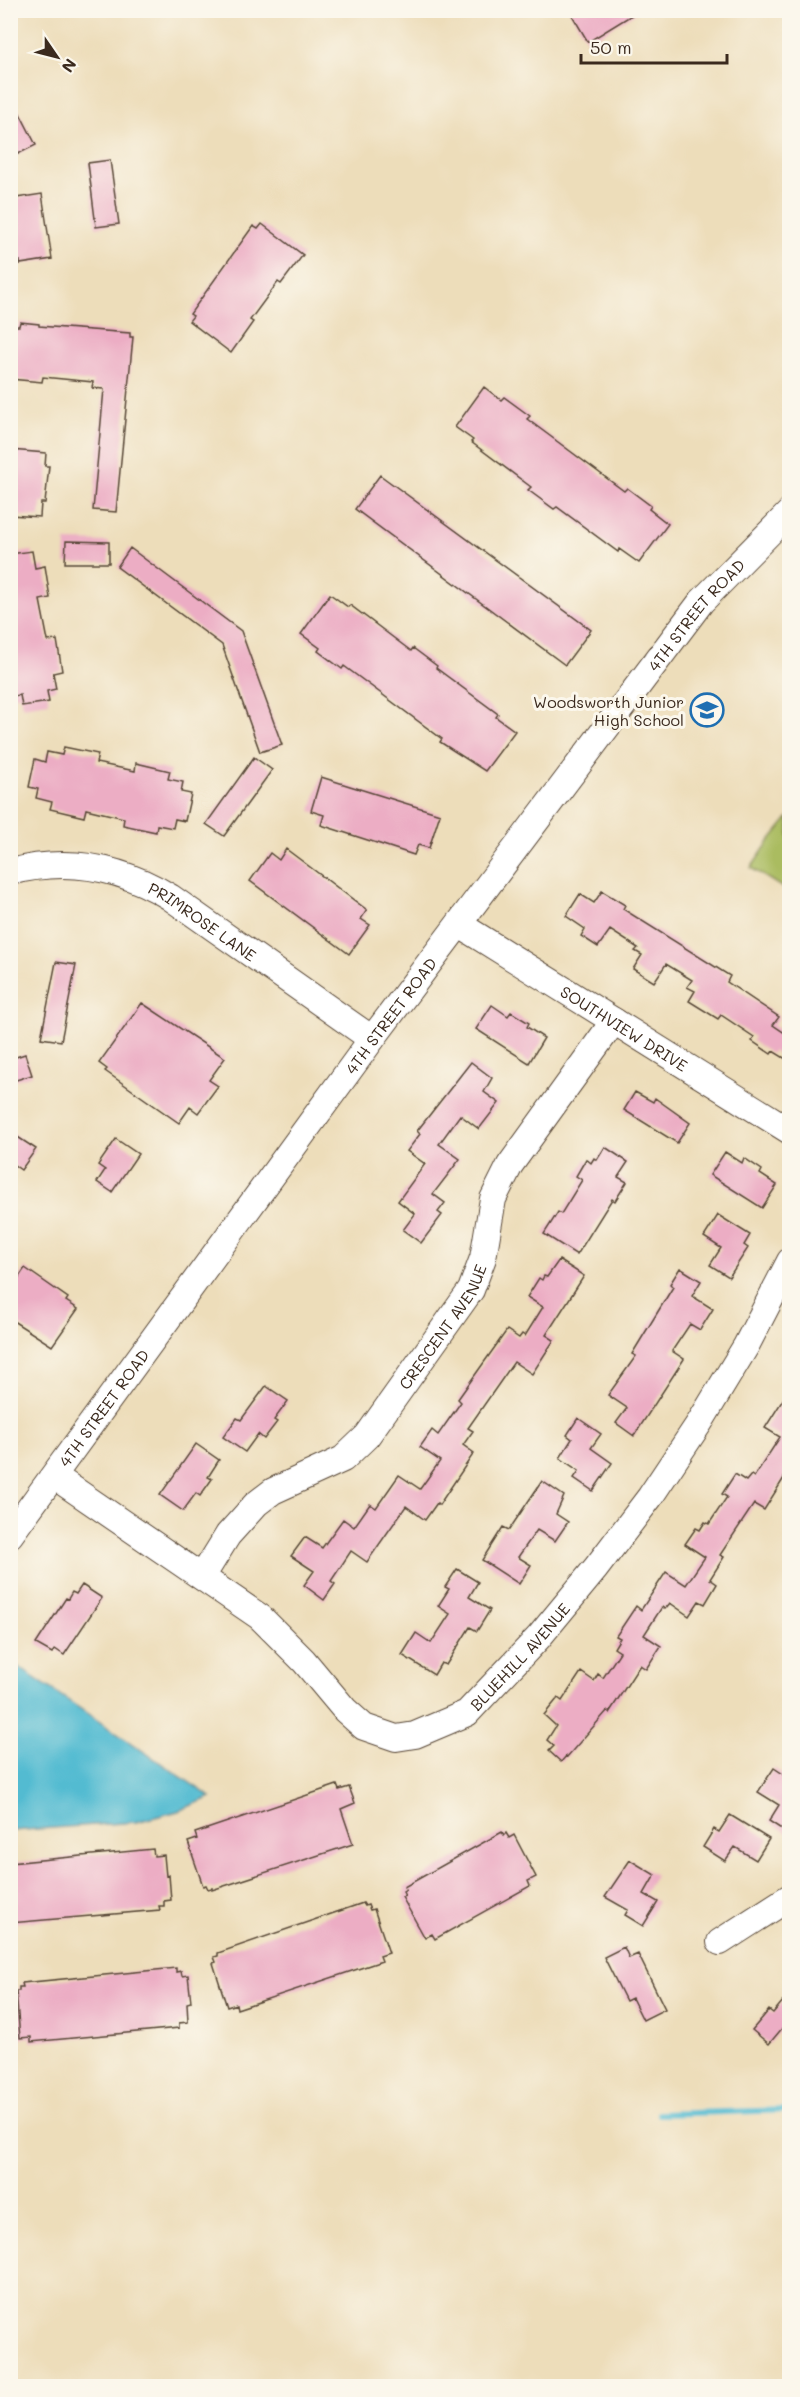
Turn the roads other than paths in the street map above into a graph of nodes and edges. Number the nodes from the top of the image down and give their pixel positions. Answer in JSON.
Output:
{"nodes":[{"id":1,"x":789,"y":512,"type":"edge"},
{"id":2,"x":10,"y":872,"type":"edge"},
{"id":3,"x":460,"y":924,"type":"junction"},
{"id":4,"x":614,"y":1021,"type":"junction"},
{"id":5,"x":372,"y":1039,"type":"junction"},
{"id":6,"x":789,"y":1131,"type":"edge"},
{"id":7,"x":789,"y":1261,"type":"edge"},
{"id":8,"x":54,"y":1476,"type":"junction"},
{"id":9,"x":10,"y":1535,"type":"edge"},
{"id":10,"x":202,"y":1576,"type":"junction"},
{"id":11,"x":789,"y":1897,"type":"edge"},
{"id":12,"x":720,"y":1942,"type":"dead end"}],
"edges":[{"from":1,"to":3,"type":"street","name":"4TH STREET ROAD"},
{"from":2,"to":5,"type":"street","name":"PRIMROSE LANE"},
{"from":3,"to":4,"type":"street","name":"SOUTHVIEW DRIVE"},
{"from":3,"to":5,"type":"street","name":"4TH STREET ROAD"},
{"from":4,"to":6,"type":"street","name":"SOUTHVIEW DRIVE"},
{"from":4,"to":10,"type":"street","name":"CRESCENT AVENUE"},
{"from":5,"to":8,"type":"street","name":"4TH STREET ROAD"},
{"from":7,"to":10,"type":"street","name":"BLUEHILL AVENUE"},
{"from":8,"to":9,"type":"street","name":"4TH STREET ROAD"},
{"from":8,"to":10,"type":"street","name":"BLUEHILL AVENUE"},
{"from":11,"to":12,"type":"street"}]}
